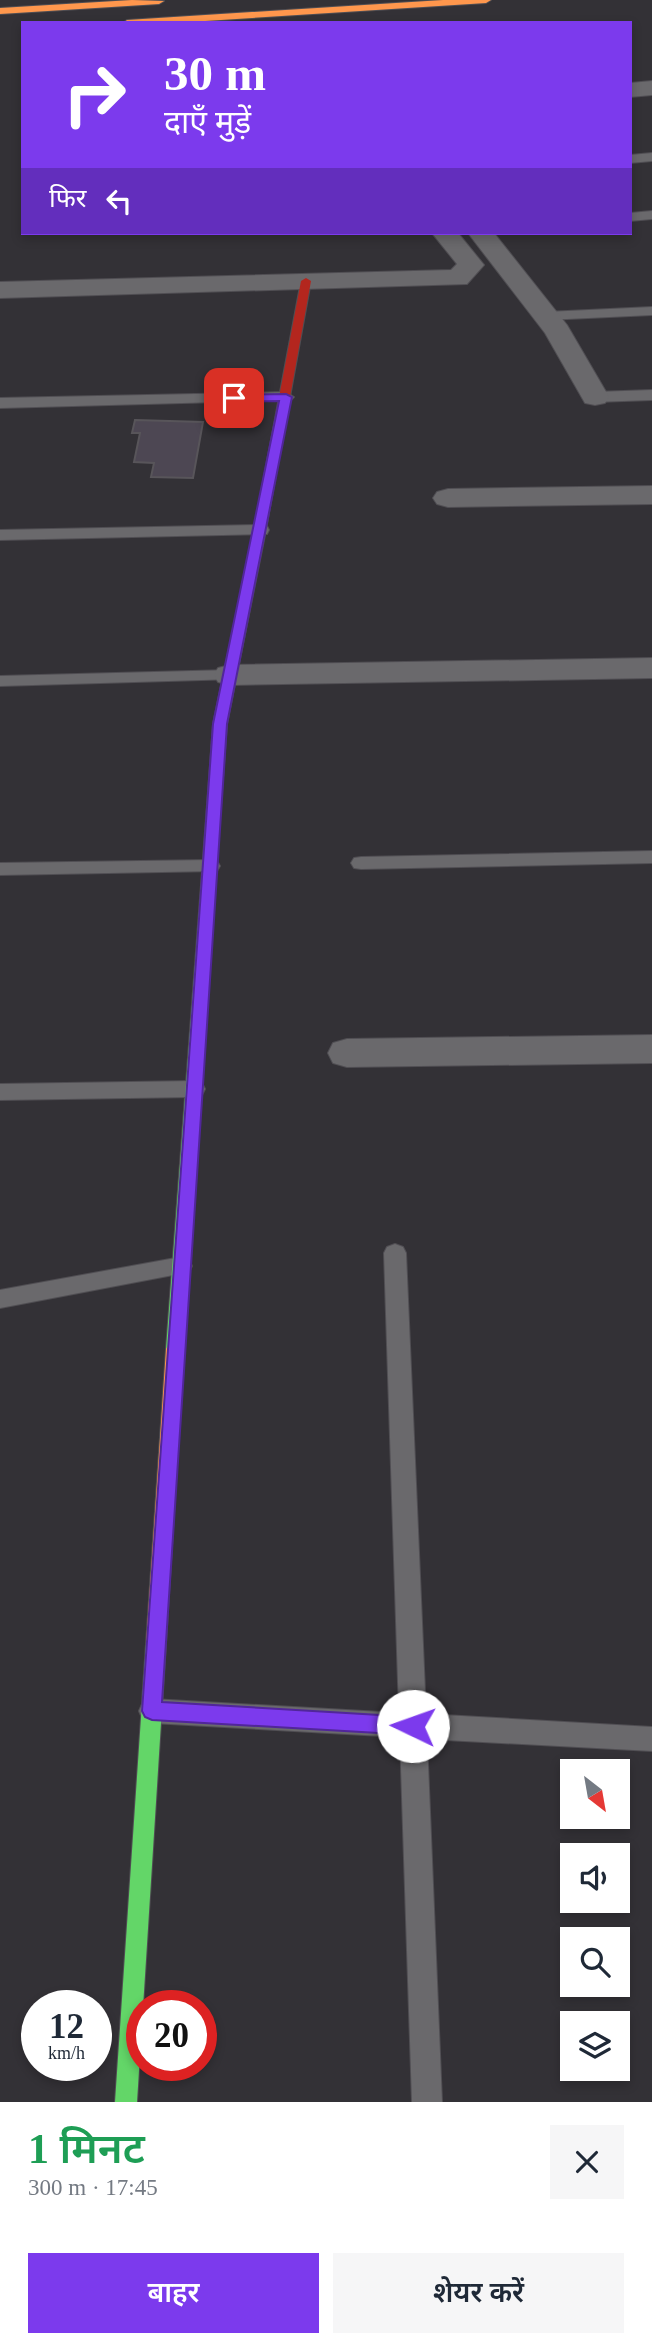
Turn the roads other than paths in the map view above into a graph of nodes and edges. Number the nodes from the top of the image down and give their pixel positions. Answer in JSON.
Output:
{"nodes":[{"id":1,"x":170,"y":0,"type":"edge"},
{"id":2,"x":486,"y":0,"type":"edge"},
{"id":3,"x":0,"y":10,"type":"edge"},
{"id":4,"x":310,"y":11,"type":"edge"},
{"id":5,"x":274,"y":12,"type":"edge"},
{"id":6,"x":154,"y":21,"type":"edge"},
{"id":7,"x":652,"y":88,"type":"edge"},
{"id":8,"x":632,"y":90,"type":"edge"},
{"id":9,"x":652,"y":157,"type":"edge"},
{"id":10,"x":632,"y":159,"type":"edge"},
{"id":11,"x":652,"y":215,"type":"edge"},
{"id":12,"x":632,"y":217,"type":"edge"},
{"id":13,"x":447,"y":235,"type":"edge"},
{"id":14,"x":483,"y":235,"type":"edge"},
{"id":15,"x":306,"y":281,"type":"junction"},
{"id":16,"x":0,"y":290,"type":"edge"},
{"id":17,"x":652,"y":311,"type":"edge"},
{"id":18,"x":546,"y":316,"type":"junction"},
{"id":19,"x":652,"y":395,"type":"edge"},
{"id":20,"x":286,"y":397,"type":"junction"},
{"id":21,"x":595,"y":397,"type":"joint"},
{"id":22,"x":0,"y":403,"type":"edge"},
{"id":23,"x":652,"y":495,"type":"edge"},
{"id":24,"x":448,"y":498,"type":"dead end"},
{"id":25,"x":261,"y":530,"type":"junction"},
{"id":26,"x":0,"y":535,"type":"edge"},
{"id":27,"x":652,"y":668,"type":"edge"},
{"id":28,"x":230,"y":675,"type":"junction"},
{"id":29,"x":0,"y":681,"type":"edge"},
{"id":30,"x":652,"y":858,"type":"edge"},
{"id":31,"x":361,"y":863,"type":"dead end"},
{"id":32,"x":210,"y":866,"type":"junction"},
{"id":33,"x":0,"y":869,"type":"edge"},
{"id":34,"x":652,"y":1049,"type":"edge"},
{"id":35,"x":347,"y":1053,"type":"dead end"},
{"id":36,"x":194,"y":1089,"type":"junction"},
{"id":37,"x":0,"y":1092,"type":"edge"},
{"id":38,"x":395,"y":1253,"type":"dead end"},
{"id":39,"x":181,"y":1266,"type":"junction"},
{"id":40,"x":0,"y":1299,"type":"edge"},
{"id":41,"x":152,"y":1711,"type":"junction"},
{"id":42,"x":413,"y":1726,"type":"junction"},
{"id":43,"x":652,"y":1739,"type":"edge"},
{"id":44,"x":126,"y":2102,"type":"edge"},
{"id":45,"x":428,"y":2102,"type":"edge"}],
"edges":[{"from":1,"to":3,"type":"street"},
{"from":2,"to":4,"type":"street"},
{"from":4,"to":5,"type":"street"},
{"from":5,"to":6,"type":"street"},
{"from":7,"to":8,"type":"street"},
{"from":9,"to":10,"type":"lane"},
{"from":11,"to":12,"type":"lane"},
{"from":13,"to":15,"type":"street"},
{"from":14,"to":18,"type":"street"},
{"from":15,"to":16,"type":"street"},
{"from":15,"to":20,"type":"street"},
{"from":17,"to":18,"type":"lane"},
{"from":18,"to":21,"type":"street"},
{"from":19,"to":21,"type":"lane"},
{"from":20,"to":22,"type":"lane"},
{"from":20,"to":25,"type":"street"},
{"from":23,"to":24,"type":"street"},
{"from":25,"to":26,"type":"lane"},
{"from":25,"to":28,"type":"street"},
{"from":27,"to":28,"type":"street"},
{"from":28,"to":29,"type":"lane"},
{"from":28,"to":32,"type":"street"},
{"from":30,"to":31,"type":"lane"},
{"from":32,"to":33,"type":"lane"},
{"from":32,"to":36,"type":"street"},
{"from":34,"to":35,"type":"street"},
{"from":36,"to":37,"type":"lane"},
{"from":36,"to":39,"type":"street"},
{"from":38,"to":42,"type":"lane"},
{"from":39,"to":40,"type":"lane"},
{"from":39,"to":41,"type":"street"},
{"from":41,"to":42,"type":"lane"},
{"from":41,"to":44,"type":"street"},
{"from":42,"to":43,"type":"lane"},
{"from":42,"to":45,"type":"lane"}]}
